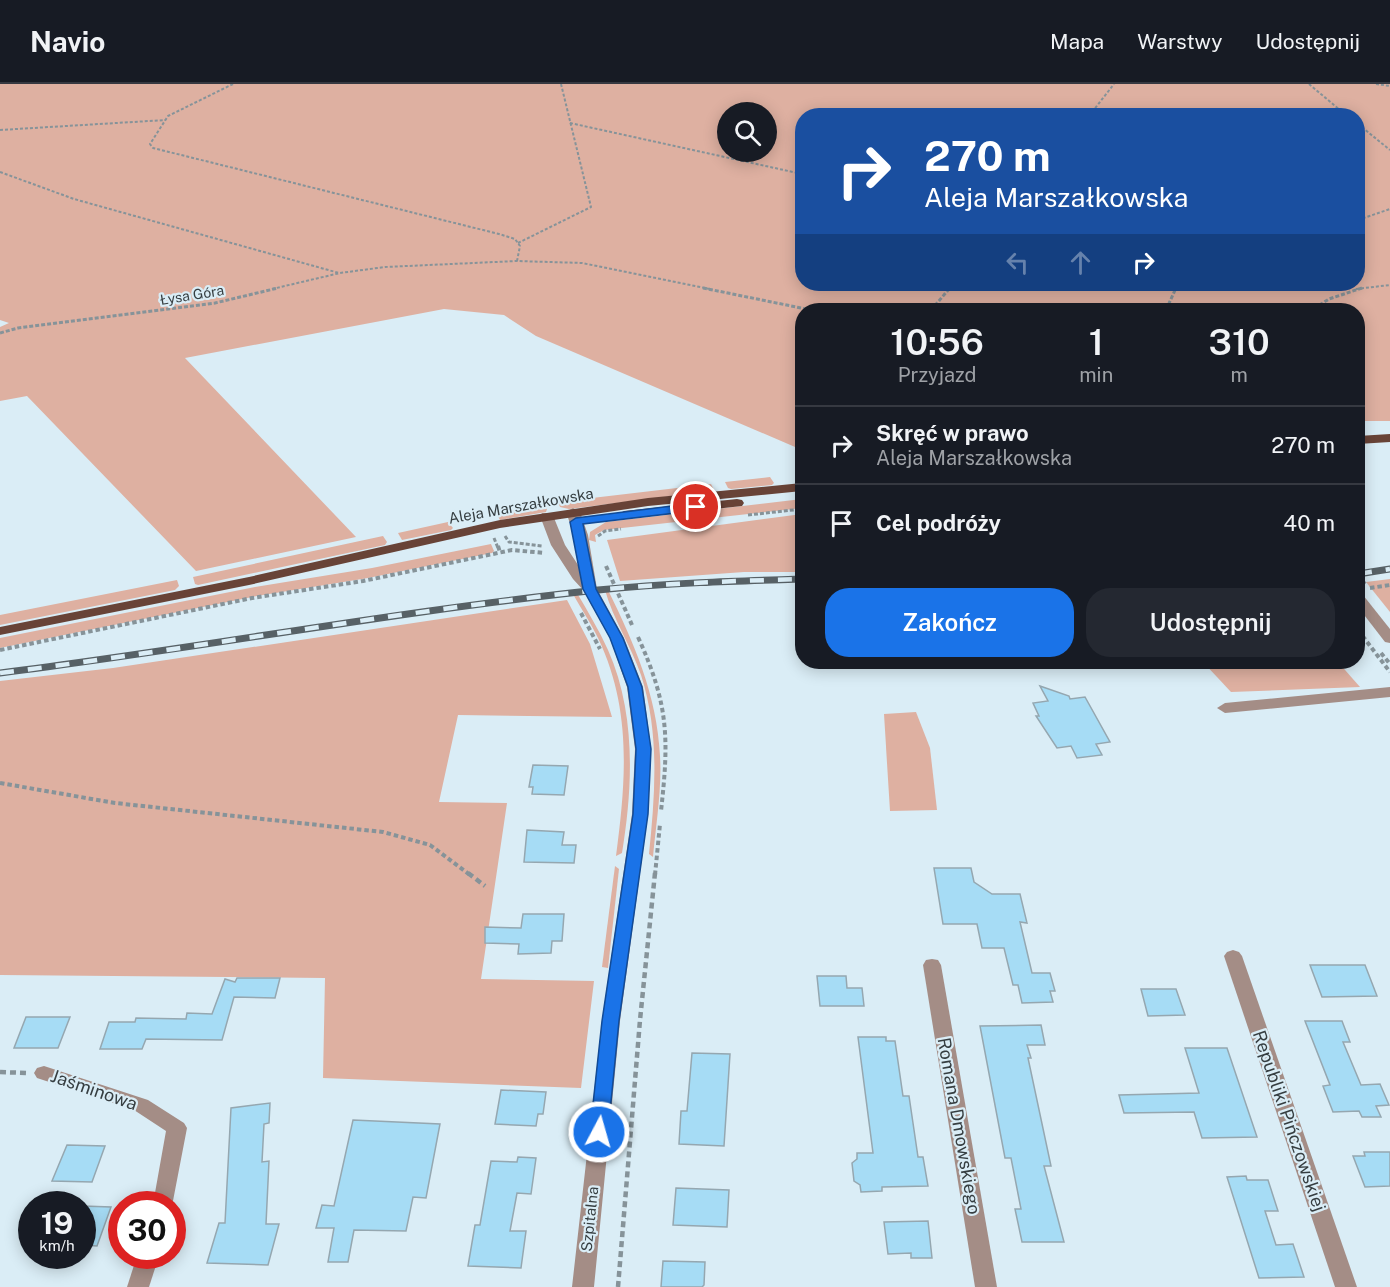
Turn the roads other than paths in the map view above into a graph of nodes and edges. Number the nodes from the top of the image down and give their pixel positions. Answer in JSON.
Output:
{"nodes":[{"id":1,"x":1365,"y":435,"type":"edge"},
{"id":2,"x":1390,"y":437,"type":"edge"},
{"id":3,"x":1365,"y":439,"type":"edge"},
{"id":4,"x":795,"y":488,"type":"edge"},
{"id":5,"x":795,"y":497,"type":"edge"},
{"id":6,"x":574,"y":517,"type":"junction"},
{"id":7,"x":549,"y":521,"type":"junction"},
{"id":8,"x":590,"y":589,"type":"junction"},
{"id":9,"x":1365,"y":607,"type":"edge"},
{"id":10,"x":0,"y":631,"type":"edge"},
{"id":11,"x":1390,"y":639,"type":"edge"},
{"id":12,"x":1390,"y":692,"type":"edge"},
{"id":13,"x":1225,"y":708,"type":"dead end"},
{"id":14,"x":1233,"y":956,"type":"dead end"},
{"id":15,"x":932,"y":966,"type":"dead end"},
{"id":16,"x":44,"y":1073,"type":"road end"},
{"id":17,"x":165,"y":1191,"type":"edge"},
{"id":18,"x":144,"y":1269,"type":"edge"},
{"id":19,"x":138,"y":1287,"type":"edge"},
{"id":20,"x":583,"y":1287,"type":"edge"},
{"id":21,"x":986,"y":1287,"type":"edge"},
{"id":22,"x":1346,"y":1287,"type":"edge"}],
"edges":[{"from":1,"to":2,"type":"main road"},
{"from":2,"to":3,"type":"main road"},
{"from":4,"to":6,"type":"main road","name":"Aleja Marszałkowska"},
{"from":5,"to":6,"type":"main road","name":"Aleja Marszałkowska"},
{"from":6,"to":7,"type":"main road","name":"Aleja Marszałkowska"},
{"from":6,"to":8,"type":"street","name":"Szpitalna"},
{"from":7,"to":8,"type":"street","name":"Szpitalna"},
{"from":7,"to":10,"type":"main road","name":"Aleja Marszałkowska"},
{"from":8,"to":20,"type":"street","name":"Szpitalna"},
{"from":9,"to":11,"type":"street"},
{"from":12,"to":13,"type":"street"},
{"from":14,"to":22,"type":"street","name":"Republiki Pińczowskiej"},
{"from":15,"to":21,"type":"street","name":"Romana Dmowskiego"},
{"from":16,"to":17,"type":"street","name":"Jaśminowa"},
{"from":18,"to":19,"type":"street"}]}
